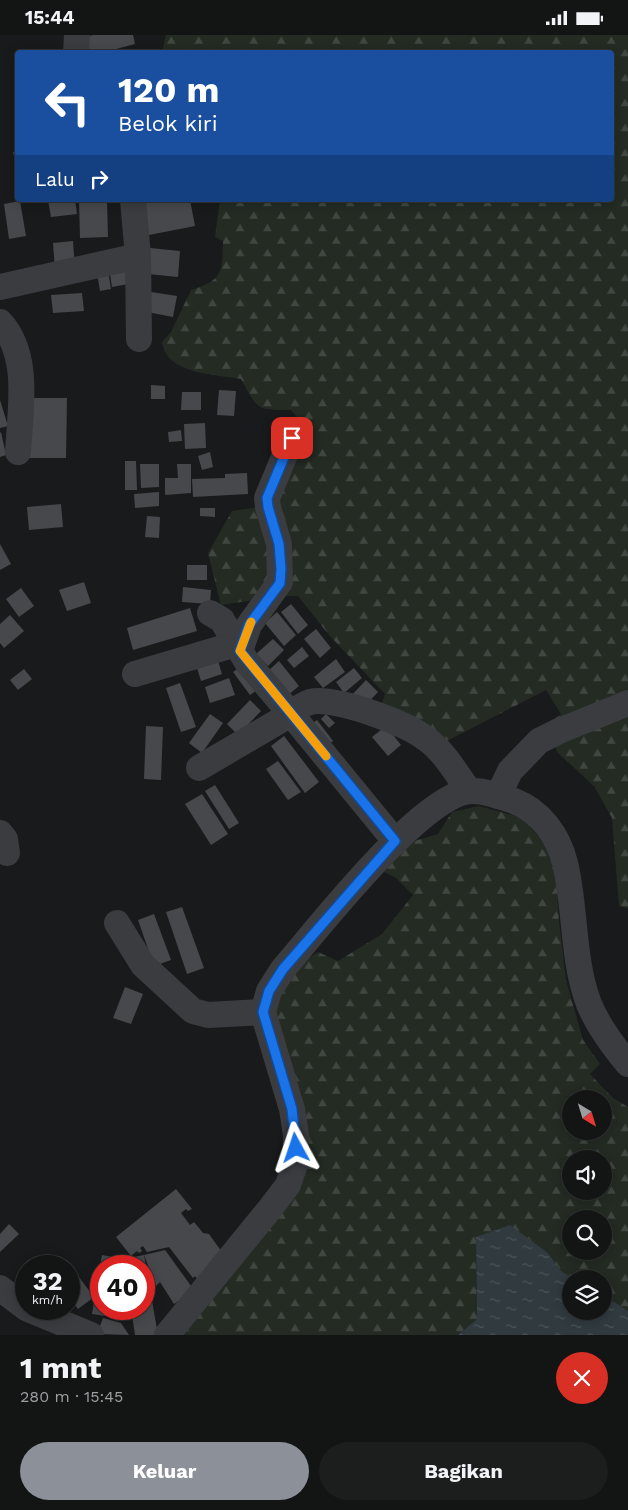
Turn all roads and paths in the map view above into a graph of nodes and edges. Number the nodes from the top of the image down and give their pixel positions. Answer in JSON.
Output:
{"nodes":[{"id":1,"x":77,"y":35,"type":"edge"},
{"id":2,"x":76,"y":50,"type":"edge"},
{"id":3,"x":133,"y":202,"type":"edge"},
{"id":4,"x":138,"y":256,"type":"junction"},
{"id":5,"x":0,"y":287,"type":"edge"},
{"id":6,"x":0,"y":322,"type":"edge"},
{"id":7,"x":139,"y":339,"type":"dead end"},
{"id":8,"x":292,"y":438,"type":"dead end"},
{"id":9,"x":18,"y":452,"type":"dead end"},
{"id":10,"x":210,"y":613,"type":"dead end"},
{"id":11,"x":238,"y":648,"type":"junction"},
{"id":12,"x":135,"y":674,"type":"dead end"},
{"id":13,"x":628,"y":703,"type":"edge"},
{"id":14,"x":290,"y":713,"type":"junction"},
{"id":15,"x":199,"y":768,"type":"dead end"},
{"id":16,"x":469,"y":791,"type":"junction"},
{"id":17,"x":498,"y":796,"type":"junction"},
{"id":18,"x":395,"y":841,"type":"junction"},
{"id":19,"x":117,"y":923,"type":"dead end"},
{"id":20,"x":263,"y":1012,"type":"junction"},
{"id":21,"x":628,"y":1064,"type":"edge"},
{"id":22,"x":0,"y":1288,"type":"edge"},
{"id":23,"x":15,"y":1299,"type":"edge"},
{"id":24,"x":55,"y":1320,"type":"edge"},
{"id":25,"x":91,"y":1335,"type":"edge"},
{"id":26,"x":167,"y":1335,"type":"edge"}],
"edges":[{"from":1,"to":2,"type":"street"},
{"from":3,"to":4,"type":"street"},
{"from":4,"to":5,"type":"street"},
{"from":4,"to":7,"type":"street"},
{"from":6,"to":9,"type":"street"},
{"from":8,"to":11,"type":"street"},
{"from":10,"to":11,"type":"street"},
{"from":11,"to":12,"type":"street"},
{"from":11,"to":14,"type":"street"},
{"from":13,"to":17,"type":"street"},
{"from":14,"to":15,"type":"street"},
{"from":14,"to":16,"type":"street"},
{"from":14,"to":18,"type":"street"},
{"from":16,"to":17,"type":"street"},
{"from":16,"to":18,"type":"street"},
{"from":17,"to":21,"type":"street"},
{"from":18,"to":20,"type":"street"},
{"from":19,"to":20,"type":"street"},
{"from":20,"to":26,"type":"street"},
{"from":22,"to":23,"type":"street"},
{"from":24,"to":25,"type":"street"}]}
